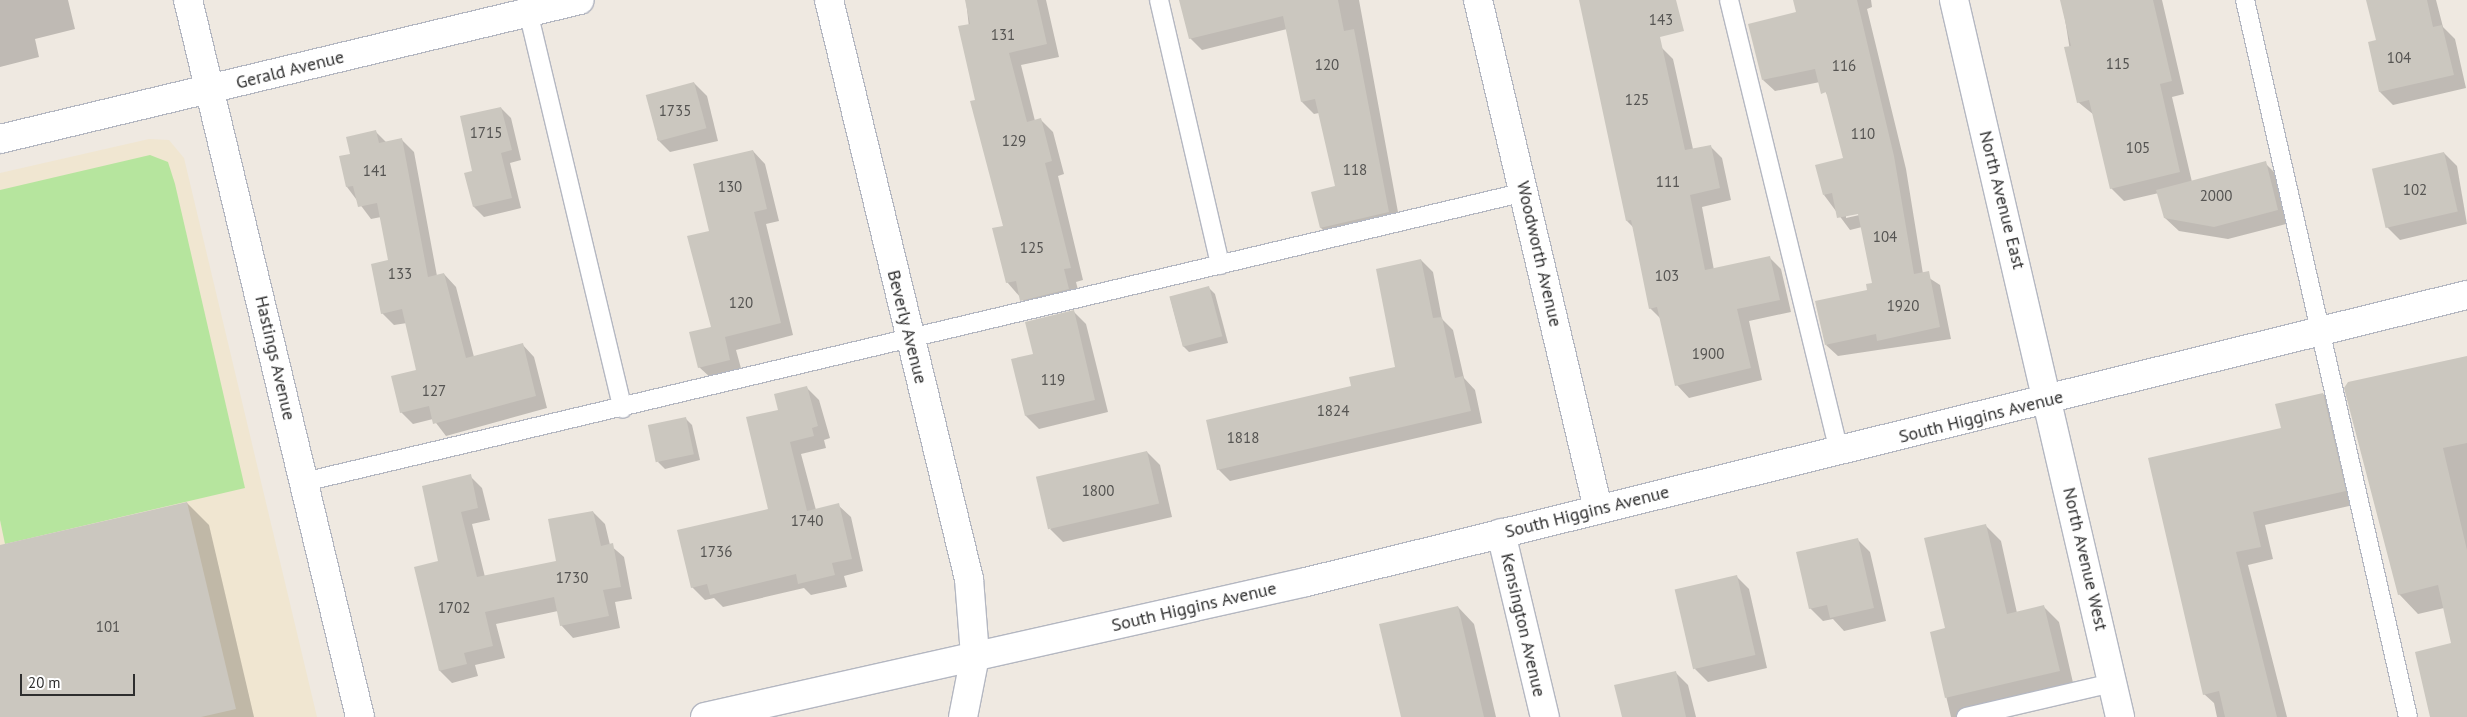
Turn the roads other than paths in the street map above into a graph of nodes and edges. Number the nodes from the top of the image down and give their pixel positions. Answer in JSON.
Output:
{"nodes":[{"id":1,"x":188,"y":0,"type":"edge"},
{"id":2,"x":580,"y":0,"type":"edge"},
{"id":3,"x":829,"y":0,"type":"edge"},
{"id":4,"x":1159,"y":0,"type":"edge"},
{"id":5,"x":1478,"y":0,"type":"edge"},
{"id":6,"x":1729,"y":0,"type":"edge"},
{"id":7,"x":1954,"y":0,"type":"edge"},
{"id":8,"x":2245,"y":0,"type":"edge"},
{"id":9,"x":527,"y":6,"type":"edge"},
{"id":10,"x":210,"y":89,"type":"junction"},
{"id":11,"x":0,"y":139,"type":"edge"},
{"id":12,"x":1525,"y":192,"type":"junction"},
{"id":13,"x":1220,"y":265,"type":"junction"},
{"id":14,"x":2467,"y":295,"type":"edge"},
{"id":15,"x":2320,"y":331,"type":"junction"},
{"id":16,"x":909,"y":339,"type":"junction"},
{"id":17,"x":2050,"y":400,"type":"junction"},
{"id":18,"x":623,"y":408,"type":"junction"},
{"id":19,"x":1839,"y":451,"type":"junction"},
{"id":20,"x":304,"y":482,"type":"junction"},
{"id":21,"x":1598,"y":509,"type":"junction"},
{"id":22,"x":1502,"y":533,"type":"junction"},
{"id":23,"x":975,"y":656,"type":"junction"},
{"id":24,"x":2112,"y":683,"type":"junction"},
{"id":25,"x":360,"y":717,"type":"edge"},
{"id":26,"x":705,"y":717,"type":"edge"},
{"id":27,"x":964,"y":717,"type":"edge"},
{"id":28,"x":1545,"y":717,"type":"edge"},
{"id":29,"x":1966,"y":717,"type":"edge"},
{"id":30,"x":2120,"y":717,"type":"edge"},
{"id":31,"x":2408,"y":717,"type":"edge"}],
"edges":[{"from":1,"to":10,"type":"street","name":"Hastings Avenue"},
{"from":2,"to":9,"type":"street","name":"Gerald Avenue"},
{"from":3,"to":16,"type":"street","name":"Beverly Avenue"},
{"from":4,"to":13,"type":"lane"},
{"from":5,"to":12,"type":"street","name":"Woodworth Avenue"},
{"from":6,"to":19,"type":"lane"},
{"from":7,"to":17,"type":"street","name":"North Avenue East"},
{"from":8,"to":15,"type":"lane"},
{"from":9,"to":10,"type":"street","name":"Gerald Avenue"},
{"from":9,"to":18,"type":"lane"},
{"from":10,"to":11,"type":"street","name":"Gerald Avenue"},
{"from":10,"to":20,"type":"street","name":"Hastings Avenue"},
{"from":12,"to":13,"type":"lane"},
{"from":12,"to":21,"type":"street","name":"Woodworth Avenue"},
{"from":13,"to":16,"type":"lane"},
{"from":14,"to":15,"type":"street","name":"South Higgins Avenue"},
{"from":15,"to":17,"type":"street","name":"South Higgins Avenue"},
{"from":15,"to":31,"type":"lane"},
{"from":16,"to":18,"type":"lane"},
{"from":16,"to":23,"type":"street","name":"Beverly Avenue"},
{"from":17,"to":19,"type":"street","name":"South Higgins Avenue"},
{"from":17,"to":24,"type":"street","name":"North Avenue West"},
{"from":18,"to":20,"type":"lane"},
{"from":19,"to":21,"type":"street","name":"South Higgins Avenue"},
{"from":20,"to":25,"type":"street","name":"Hastings Avenue"},
{"from":21,"to":22,"type":"street","name":"South Higgins Avenue"},
{"from":22,"to":23,"type":"street","name":"South Higgins Avenue"},
{"from":22,"to":28,"type":"street","name":"Kensington Avenue"},
{"from":23,"to":26,"type":"street","name":"South Higgins Avenue"},
{"from":23,"to":27,"type":"street","name":"Beverly Avenue"},
{"from":24,"to":29,"type":"lane"},
{"from":24,"to":30,"type":"street","name":"North Avenue West"}]}
